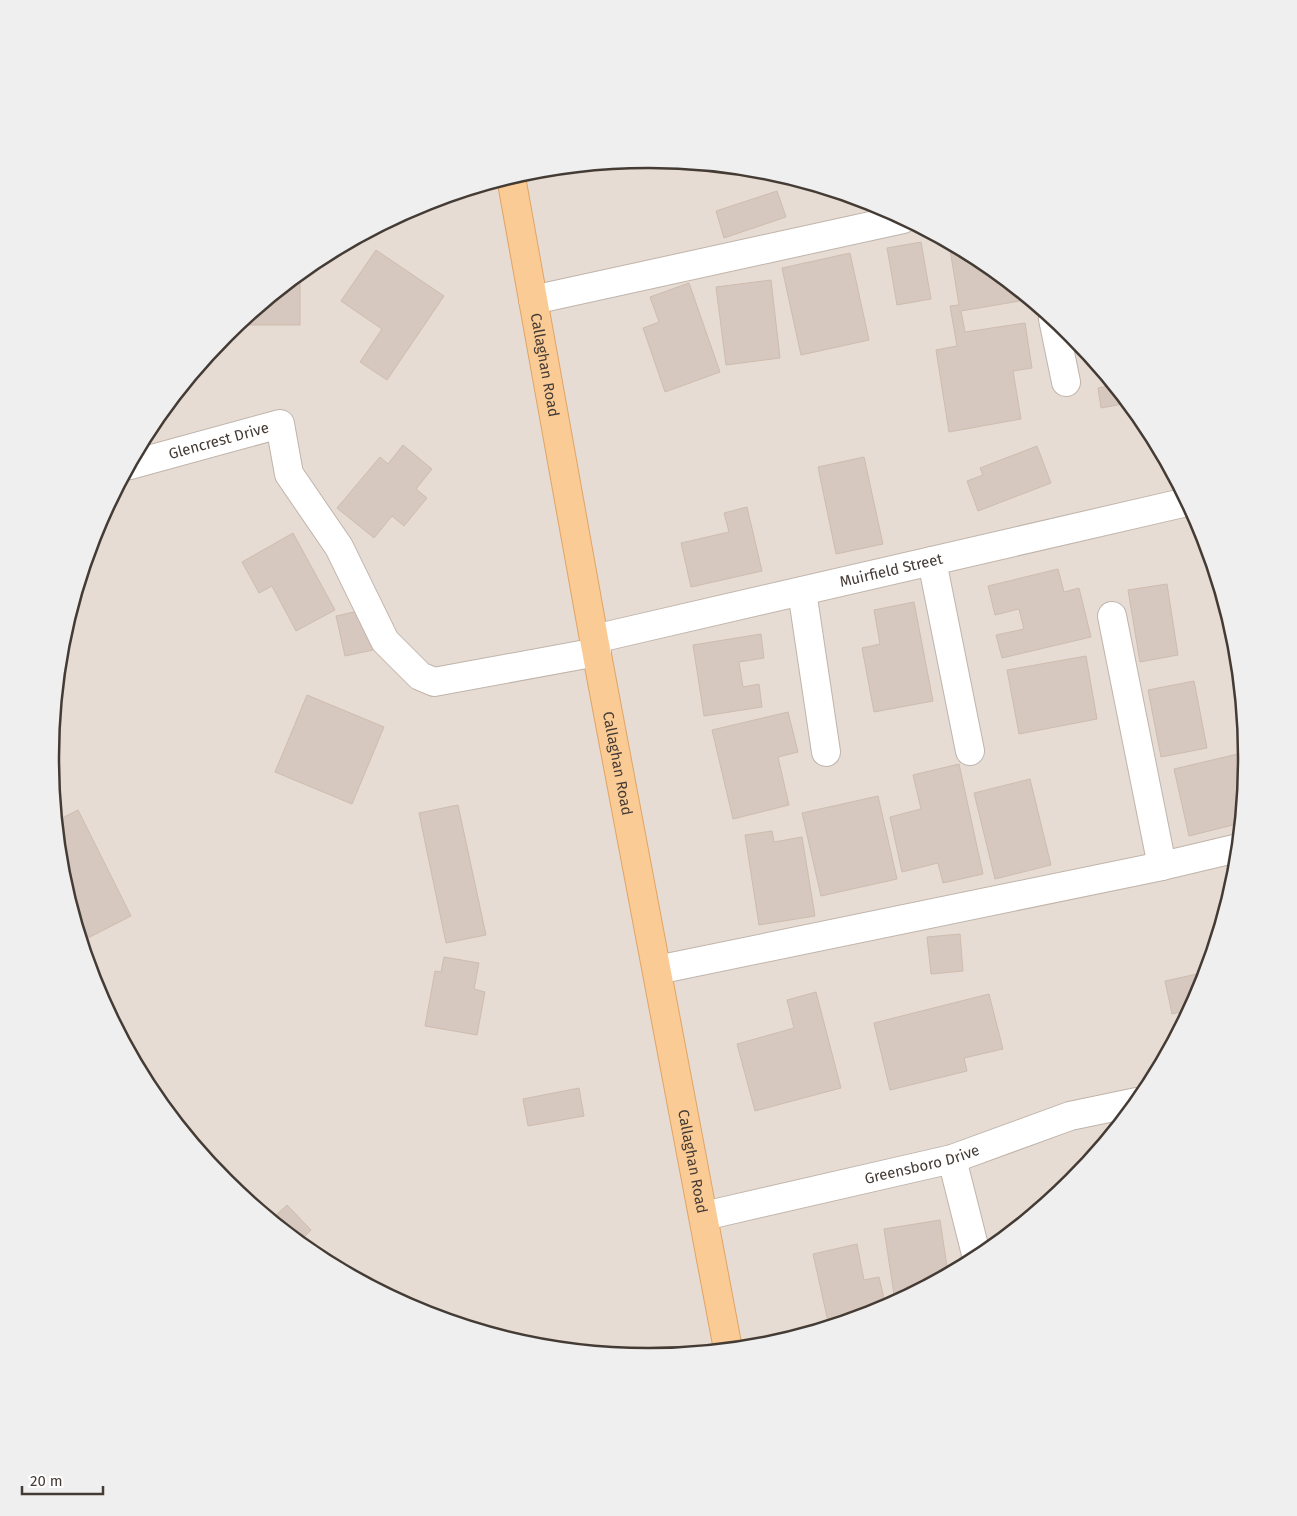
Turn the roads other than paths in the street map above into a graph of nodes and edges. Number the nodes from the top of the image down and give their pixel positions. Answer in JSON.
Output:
{"nodes":[{"id":1,"x":512,"y":184,"type":"edge"},
{"id":2,"x":892,"y":221,"type":"edge"},
{"id":3,"x":533,"y":300,"type":"junction"},
{"id":4,"x":1056,"y":332,"type":"edge"},
{"id":5,"x":1066,"y":382,"type":"dead end"},
{"id":6,"x":280,"y":424,"type":"joint"},
{"id":7,"x":138,"y":463,"type":"edge"},
{"id":8,"x":1180,"y":504,"type":"edge"},
{"id":9,"x":932,"y":561,"type":"junction"},
{"id":10,"x":802,"y":591,"type":"junction"},
{"id":11,"x":1112,"y":616,"type":"dead end"},
{"id":12,"x":596,"y":646,"type":"junction"},
{"id":13,"x":970,"y":751,"type":"dead end"},
{"id":14,"x":826,"y":752,"type":"dead end"},
{"id":15,"x":1231,"y":850,"type":"edge"},
{"id":16,"x":1162,"y":866,"type":"junction"},
{"id":17,"x":657,"y":970,"type":"junction"},
{"id":18,"x":1125,"y":1104,"type":"edge"},
{"id":19,"x":952,"y":1159,"type":"junction"},
{"id":20,"x":704,"y":1216,"type":"junction"},
{"id":21,"x":975,"y":1249,"type":"edge"},
{"id":22,"x":727,"y":1343,"type":"edge"}],
"edges":[{"from":1,"to":3,"type":"main road","name":"Callaghan Road"},
{"from":2,"to":3,"type":"street"},
{"from":3,"to":12,"type":"main road","name":"Callaghan Road"},
{"from":4,"to":5,"type":"street"},
{"from":6,"to":7,"type":"street","name":"Glencrest Drive"},
{"from":6,"to":12,"type":"street","name":"Muirfield Street"},
{"from":8,"to":9,"type":"street","name":"Muirfield Street"},
{"from":9,"to":10,"type":"street","name":"Muirfield Street"},
{"from":9,"to":13,"type":"street"},
{"from":10,"to":12,"type":"street","name":"Muirfield Street"},
{"from":10,"to":14,"type":"street"},
{"from":11,"to":16,"type":"street"},
{"from":12,"to":17,"type":"main road","name":"Callaghan Road"},
{"from":15,"to":16,"type":"street"},
{"from":16,"to":17,"type":"street"},
{"from":17,"to":20,"type":"main road","name":"Callaghan Road"},
{"from":18,"to":19,"type":"street","name":"Greensboro Drive"},
{"from":19,"to":20,"type":"street","name":"Greensboro Drive"},
{"from":19,"to":21,"type":"street"},
{"from":20,"to":22,"type":"main road","name":"Callaghan Road"}]}
